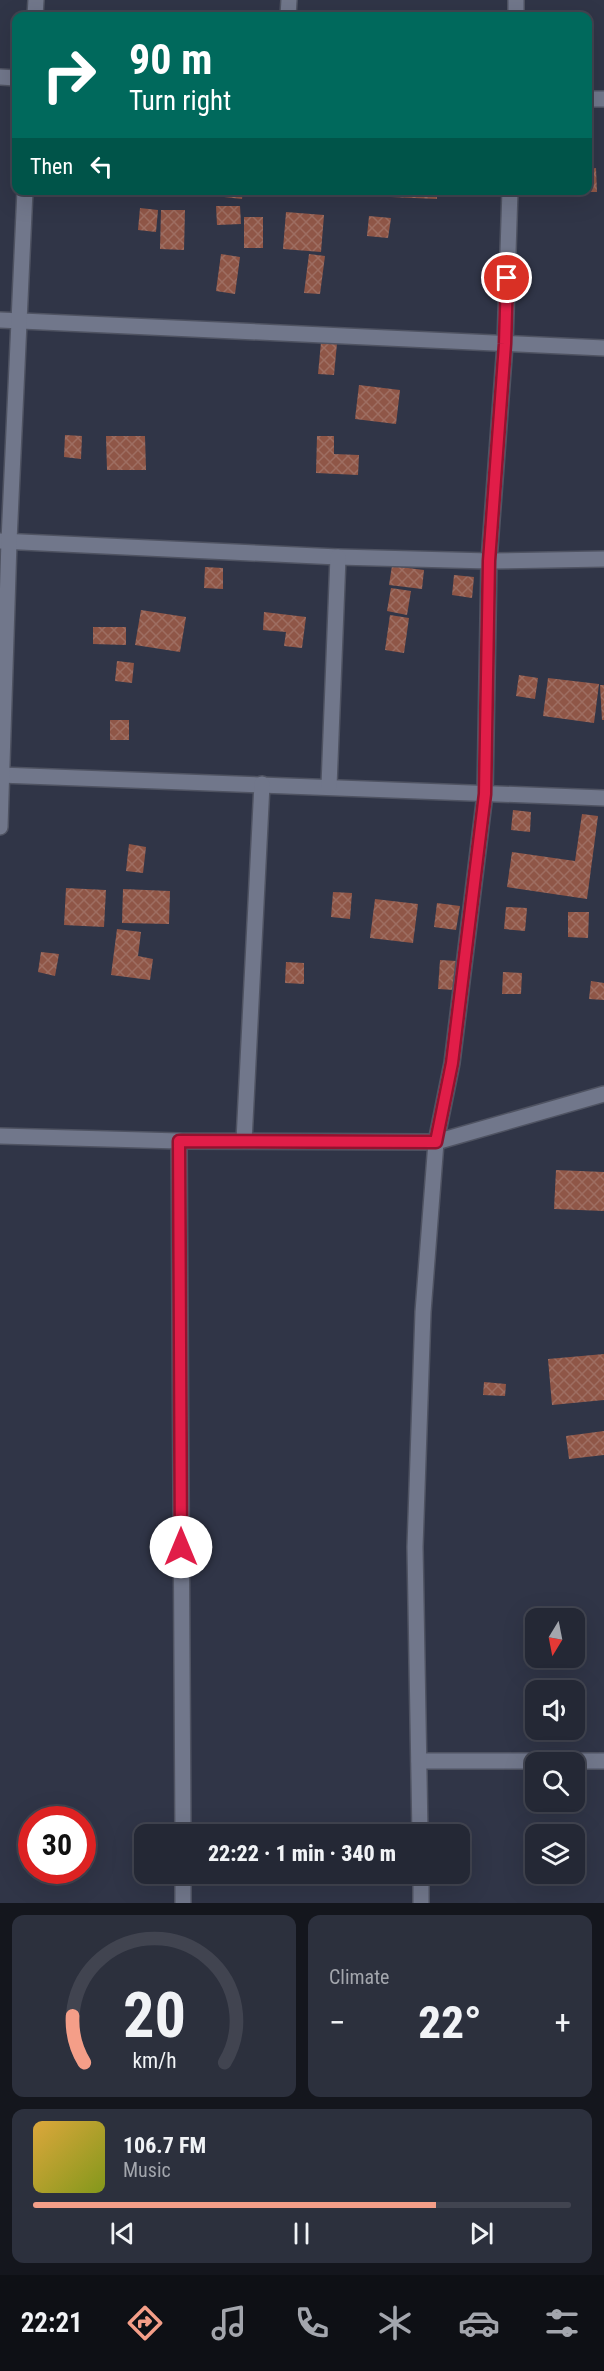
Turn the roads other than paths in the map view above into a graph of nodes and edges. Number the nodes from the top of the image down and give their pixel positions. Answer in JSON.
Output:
{"nodes":[{"id":1,"x":25,"y":195,"type":"edge"},
{"id":2,"x":510,"y":195,"type":"edge"},
{"id":3,"x":0,"y":320,"type":"edge"},
{"id":4,"x":18,"y":321,"type":"junction"},
{"id":5,"x":505,"y":344,"type":"junction"},
{"id":6,"x":604,"y":348,"type":"edge"},
{"id":7,"x":4,"y":541,"type":"edge"},
{"id":8,"x":338,"y":557,"type":"junction"},
{"id":9,"x":604,"y":559,"type":"edge"},
{"id":10,"x":489,"y":561,"type":"junction"},
{"id":11,"x":2,"y":775,"type":"edge"},
{"id":12,"x":262,"y":784,"type":"junction"},
{"id":13,"x":329,"y":786,"type":"junction"},
{"id":14,"x":485,"y":794,"type":"junction"},
{"id":15,"x":604,"y":798,"type":"edge"},
{"id":16,"x":0,"y":827,"type":"edge"},
{"id":17,"x":604,"y":1094,"type":"edge"},
{"id":18,"x":0,"y":1136,"type":"edge"},
{"id":19,"x":179,"y":1141,"type":"junction"},
{"id":20,"x":244,"y":1141,"type":"junction"},
{"id":21,"x":436,"y":1142,"type":"junction"},
{"id":22,"x":419,"y":1761,"type":"junction"},
{"id":23,"x":604,"y":1761,"type":"edge"},
{"id":24,"x":183,"y":1824,"type":"edge"},
{"id":25,"x":420,"y":1824,"type":"edge"},
{"id":26,"x":183,"y":1884,"type":"edge"},
{"id":27,"x":421,"y":1884,"type":"edge"},
{"id":28,"x":183,"y":1903,"type":"edge"},
{"id":29,"x":421,"y":1903,"type":"edge"}],
"edges":[{"from":1,"to":4,"type":"street"},
{"from":2,"to":5,"type":"street"},
{"from":3,"to":4,"type":"street"},
{"from":4,"to":5,"type":"street"},
{"from":4,"to":7,"type":"street"},
{"from":5,"to":6,"type":"street"},
{"from":5,"to":10,"type":"street"},
{"from":7,"to":8,"type":"street"},
{"from":7,"to":11,"type":"street"},
{"from":8,"to":10,"type":"street"},
{"from":8,"to":13,"type":"street"},
{"from":9,"to":10,"type":"street"},
{"from":10,"to":14,"type":"street"},
{"from":11,"to":12,"type":"street"},
{"from":11,"to":16,"type":"street"},
{"from":12,"to":13,"type":"street"},
{"from":12,"to":20,"type":"street"},
{"from":13,"to":14,"type":"street"},
{"from":14,"to":15,"type":"street"},
{"from":14,"to":21,"type":"street"},
{"from":17,"to":21,"type":"street"},
{"from":18,"to":19,"type":"street"},
{"from":19,"to":20,"type":"street"},
{"from":19,"to":24,"type":"street"},
{"from":20,"to":21,"type":"street"},
{"from":21,"to":22,"type":"street"},
{"from":22,"to":23,"type":"street"},
{"from":22,"to":25,"type":"street"},
{"from":26,"to":28,"type":"street"},
{"from":27,"to":29,"type":"street"}]}
